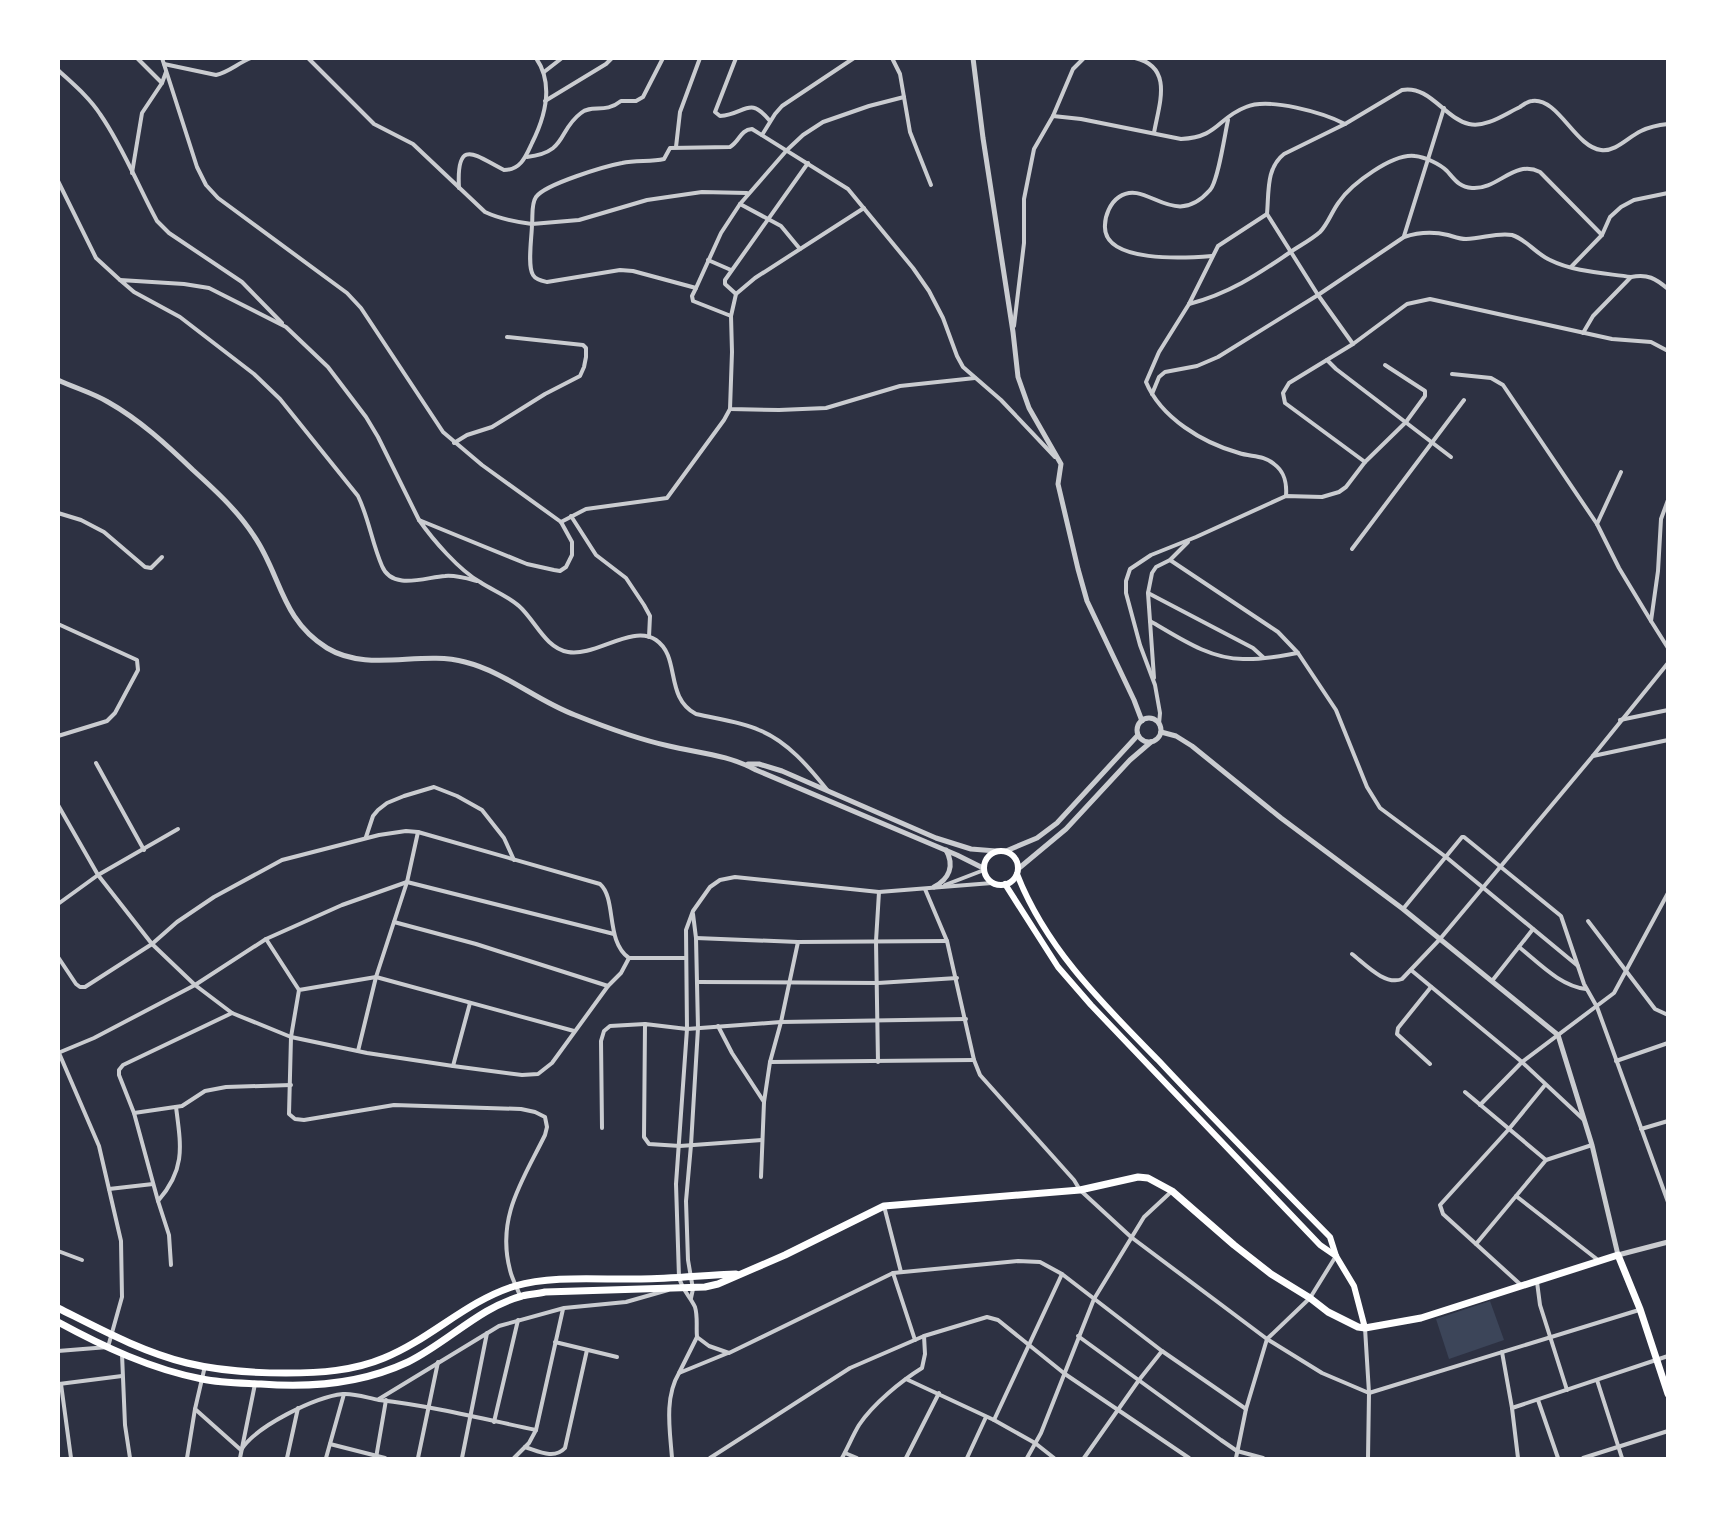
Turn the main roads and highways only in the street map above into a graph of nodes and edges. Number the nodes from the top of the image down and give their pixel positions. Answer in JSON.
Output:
{"nodes":[{"id":1,"x":1017,"y":872,"type":"junction"},
{"id":2,"x":1005,"y":884,"type":"junction"},
{"id":3,"x":1336,"y":1256,"type":"junction"},
{"id":4,"x":742,"y":1274,"type":"junction"},
{"id":5,"x":58,"y":1308,"type":"edge"},
{"id":6,"x":58,"y":1322,"type":"edge"},
{"id":7,"x":1365,"y":1328,"type":"junction"},
{"id":8,"x":1666,"y":1384,"type":"edge"},
{"id":9,"x":1668,"y":1394,"type":"edge"}],
"edges":[{"from":1,"to":2,"type":"main road"},
{"from":1,"to":2,"type":"main road"},
{"from":1,"to":3,"type":"main road"},
{"from":2,"to":3,"type":"main road"},
{"from":3,"to":7,"type":"main road"},
{"from":4,"to":5,"type":"main road"},
{"from":4,"to":6,"type":"main road"},
{"from":4,"to":7,"type":"main road"},
{"from":7,"to":8,"type":"main road"},
{"from":8,"to":9,"type":"main road"}]}
